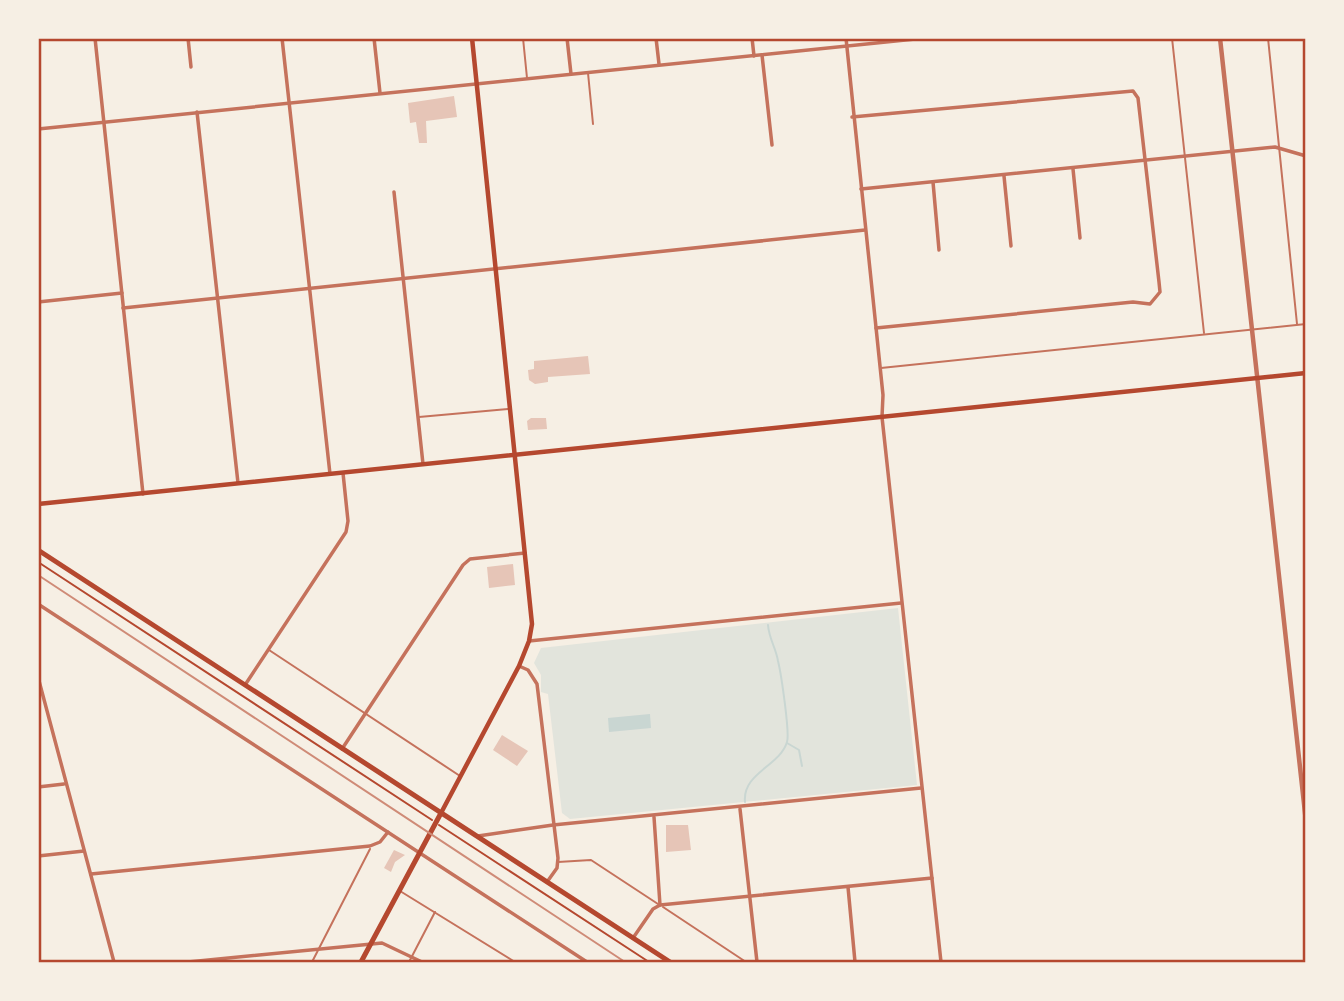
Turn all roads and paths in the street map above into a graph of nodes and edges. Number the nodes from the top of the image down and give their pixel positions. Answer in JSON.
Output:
{"nodes":[{"id":1,"x":95,"y":38,"type":"edge"},
{"id":2,"x":188,"y":38,"type":"edge"},
{"id":3,"x":282,"y":38,"type":"edge"},
{"id":4,"x":374,"y":38,"type":"edge"},
{"id":5,"x":471,"y":38,"type":"edge"},
{"id":6,"x":523,"y":38,"type":"edge"},
{"id":7,"x":568,"y":38,"type":"edge"},
{"id":8,"x":656,"y":38,"type":"edge"},
{"id":9,"x":752,"y":38,"type":"edge"},
{"id":10,"x":846,"y":38,"type":"edge"},
{"id":11,"x":925,"y":38,"type":"edge"},
{"id":12,"x":1172,"y":38,"type":"edge"},
{"id":13,"x":1220,"y":38,"type":"edge"},
{"id":14,"x":1268,"y":38,"type":"edge"},
{"id":15,"x":846,"y":47,"type":"junction"},
{"id":16,"x":762,"y":54,"type":"junction"},
{"id":17,"x":754,"y":56,"type":"junction"},
{"id":18,"x":659,"y":64,"type":"junction"},
{"id":19,"x":191,"y":66,"type":"dead end"},
{"id":20,"x":588,"y":72,"type":"junction"},
{"id":21,"x":571,"y":74,"type":"junction"},
{"id":22,"x":527,"y":78,"type":"junction"},
{"id":23,"x":476,"y":84,"type":"junction"},
{"id":24,"x":380,"y":93,"type":"junction"},
{"id":25,"x":288,"y":103,"type":"junction"},
{"id":26,"x":197,"y":113,"type":"junction"},
{"id":27,"x":852,"y":117,"type":"junction"},
{"id":28,"x":104,"y":122,"type":"junction"},
{"id":29,"x":593,"y":124,"type":"dead end"},
{"id":30,"x":38,"y":129,"type":"edge"},
{"id":31,"x":772,"y":145,"type":"dead end"},
{"id":32,"x":1280,"y":148,"type":"junction"},
{"id":33,"x":1231,"y":152,"type":"junction"},
{"id":34,"x":1306,"y":156,"type":"edge"},
{"id":35,"x":1185,"y":157,"type":"junction"},
{"id":36,"x":1144,"y":161,"type":"junction"},
{"id":37,"x":1073,"y":169,"type":"junction"},
{"id":38,"x":1004,"y":176,"type":"junction"},
{"id":39,"x":933,"y":183,"type":"junction"},
{"id":40,"x":860,"y":189,"type":"junction"},
{"id":41,"x":394,"y":192,"type":"dead end"},
{"id":42,"x":865,"y":230,"type":"junction"},
{"id":43,"x":1080,"y":237,"type":"dead end"},
{"id":44,"x":1011,"y":246,"type":"dead end"},
{"id":45,"x":939,"y":250,"type":"dead end"},
{"id":46,"x":496,"y":269,"type":"junction"},
{"id":47,"x":404,"y":279,"type":"junction"},
{"id":48,"x":310,"y":290,"type":"junction"},
{"id":49,"x":122,"y":293,"type":"junction"},
{"id":50,"x":217,"y":299,"type":"junction"},
{"id":51,"x":38,"y":302,"type":"edge"},
{"id":52,"x":123,"y":308,"type":"junction"},
{"id":53,"x":1306,"y":324,"type":"edge"},
{"id":54,"x":1297,"y":325,"type":"junction"},
{"id":55,"x":876,"y":328,"type":"junction"},
{"id":56,"x":1251,"y":330,"type":"junction"},
{"id":57,"x":1204,"y":334,"type":"junction"},
{"id":58,"x":880,"y":369,"type":"junction"},
{"id":59,"x":1306,"y":373,"type":"edge"},
{"id":60,"x":1258,"y":377,"type":"junction"},
{"id":61,"x":511,"y":408,"type":"junction"},
{"id":62,"x":418,"y":417,"type":"junction"},
{"id":63,"x":881,"y":417,"type":"junction"},
{"id":64,"x":516,"y":455,"type":"junction"},
{"id":65,"x":423,"y":464,"type":"junction"},
{"id":66,"x":343,"y":472,"type":"junction"},
{"id":67,"x":330,"y":474,"type":"junction"},
{"id":68,"x":238,"y":484,"type":"junction"},
{"id":69,"x":143,"y":494,"type":"junction"},
{"id":70,"x":38,"y":505,"type":"edge"},
{"id":71,"x":38,"y":550,"type":"edge"},
{"id":72,"x":526,"y":553,"type":"junction"},
{"id":73,"x":38,"y":562,"type":"edge"},
{"id":74,"x":901,"y":603,"type":"junction"},
{"id":75,"x":38,"y":604,"type":"edge"},
{"id":76,"x":529,"y":641,"type":"junction"},
{"id":77,"x":268,"y":649,"type":"junction"},
{"id":78,"x":519,"y":666,"type":"junction"},
{"id":79,"x":38,"y":677,"type":"edge"},
{"id":80,"x":244,"y":685,"type":"junction"},
{"id":81,"x":40,"y":691,"type":"edge"},
{"id":82,"x":365,"y":712,"type":"junction"},
{"id":83,"x":342,"y":749,"type":"junction"},
{"id":84,"x":461,"y":776,"type":"junction"},
{"id":85,"x":64,"y":785,"type":"junction"},
{"id":86,"x":38,"y":787,"type":"edge"},
{"id":87,"x":921,"y":788,"type":"junction"},
{"id":88,"x":740,"y":808,"type":"junction"},
{"id":89,"x":440,"y":813,"type":"junction"},
{"id":90,"x":654,"y":817,"type":"junction"},
{"id":91,"x":1306,"y":822,"type":"edge"},
{"id":92,"x":435,"y":823,"type":"junction"},
{"id":93,"x":553,"y":825,"type":"junction"},
{"id":94,"x":388,"y":832,"type":"junction"},
{"id":95,"x":476,"y":837,"type":"junction"},
{"id":96,"x":370,"y":846,"type":"junction"},
{"id":97,"x":84,"y":851,"type":"junction"},
{"id":98,"x":419,"y":851,"type":"junction"},
{"id":99,"x":38,"y":856,"type":"edge"},
{"id":100,"x":558,"y":862,"type":"junction"},
{"id":101,"x":90,"y":874,"type":"junction"},
{"id":102,"x":932,"y":878,"type":"junction"},
{"id":103,"x":547,"y":882,"type":"junction"},
{"id":104,"x":848,"y":887,"type":"junction"},
{"id":105,"x":398,"y":890,"type":"junction"},
{"id":106,"x":750,"y":896,"type":"junction"},
{"id":107,"x":660,"y":905,"type":"junction"},
{"id":108,"x":436,"y":911,"type":"junction"},
{"id":109,"x":633,"y":938,"type":"junction"},
{"id":110,"x":371,"y":944,"type":"junction"},
{"id":111,"x":320,"y":948,"type":"junction"},
{"id":112,"x":412,"y":957,"type":"junction"},
{"id":113,"x":578,"y":957,"type":"junction"},
{"id":114,"x":114,"y":962,"type":"edge"},
{"id":115,"x":188,"y":962,"type":"edge"},
{"id":116,"x":312,"y":962,"type":"edge"},
{"id":117,"x":361,"y":962,"type":"edge"},
{"id":118,"x":409,"y":962,"type":"edge"},
{"id":119,"x":422,"y":962,"type":"edge"},
{"id":120,"x":515,"y":962,"type":"edge"},
{"id":121,"x":575,"y":962,"type":"edge"},
{"id":122,"x":587,"y":962,"type":"edge"},
{"id":123,"x":649,"y":962,"type":"edge"},
{"id":124,"x":670,"y":962,"type":"edge"},
{"id":125,"x":746,"y":962,"type":"edge"},
{"id":126,"x":757,"y":962,"type":"edge"},
{"id":127,"x":855,"y":962,"type":"edge"},
{"id":128,"x":941,"y":962,"type":"edge"}],
"edges":[{"from":1,"to":28,"type":"street"},
{"from":2,"to":19,"type":"street"},
{"from":3,"to":25,"type":"street"},
{"from":4,"to":24,"type":"street"},
{"from":5,"to":23,"type":"main road"},
{"from":6,"to":22,"type":"lane"},
{"from":7,"to":21,"type":"street"},
{"from":8,"to":18,"type":"street"},
{"from":9,"to":17,"type":"street"},
{"from":10,"to":15,"type":"street"},
{"from":11,"to":15,"type":"street"},
{"from":12,"to":35,"type":"lane"},
{"from":13,"to":33,"type":"street"},
{"from":14,"to":32,"type":"lane"},
{"from":15,"to":16,"type":"street"},
{"from":15,"to":27,"type":"street"},
{"from":16,"to":17,"type":"street"},
{"from":16,"to":31,"type":"street"},
{"from":17,"to":18,"type":"street"},
{"from":18,"to":20,"type":"street"},
{"from":20,"to":21,"type":"street"},
{"from":20,"to":29,"type":"lane"},
{"from":21,"to":22,"type":"street"},
{"from":22,"to":23,"type":"street"},
{"from":23,"to":24,"type":"street"},
{"from":23,"to":46,"type":"main road"},
{"from":24,"to":25,"type":"street"},
{"from":25,"to":26,"type":"street"},
{"from":25,"to":48,"type":"street"},
{"from":26,"to":28,"type":"street"},
{"from":26,"to":50,"type":"street"},
{"from":27,"to":36,"type":"street"},
{"from":27,"to":40,"type":"street"},
{"from":28,"to":30,"type":"street"},
{"from":28,"to":49,"type":"street"},
{"from":32,"to":33,"type":"street"},
{"from":32,"to":34,"type":"street"},
{"from":32,"to":54,"type":"lane"},
{"from":33,"to":35,"type":"street"},
{"from":33,"to":56,"type":"street"},
{"from":35,"to":36,"type":"street"},
{"from":35,"to":57,"type":"lane"},
{"from":36,"to":37,"type":"street"},
{"from":36,"to":55,"type":"street"},
{"from":37,"to":38,"type":"street"},
{"from":37,"to":43,"type":"street"},
{"from":38,"to":39,"type":"street"},
{"from":38,"to":44,"type":"street"},
{"from":39,"to":40,"type":"street"},
{"from":39,"to":45,"type":"street"},
{"from":40,"to":42,"type":"street"},
{"from":41,"to":47,"type":"street"},
{"from":42,"to":46,"type":"street"},
{"from":42,"to":55,"type":"street"},
{"from":46,"to":47,"type":"street"},
{"from":46,"to":61,"type":"main road"},
{"from":47,"to":48,"type":"street"},
{"from":47,"to":62,"type":"street"},
{"from":48,"to":50,"type":"street"},
{"from":48,"to":67,"type":"street"},
{"from":49,"to":51,"type":"street"},
{"from":49,"to":52,"type":"street"},
{"from":50,"to":52,"type":"street"},
{"from":50,"to":68,"type":"street"},
{"from":52,"to":69,"type":"street"},
{"from":53,"to":54,"type":"lane"},
{"from":54,"to":56,"type":"lane"},
{"from":55,"to":58,"type":"street"},
{"from":56,"to":57,"type":"lane"},
{"from":56,"to":60,"type":"street"},
{"from":57,"to":58,"type":"lane"},
{"from":58,"to":63,"type":"street"},
{"from":59,"to":60,"type":"main road"},
{"from":60,"to":63,"type":"main road"},
{"from":60,"to":91,"type":"street"},
{"from":61,"to":62,"type":"lane"},
{"from":61,"to":64,"type":"main road"},
{"from":62,"to":65,"type":"street"},
{"from":63,"to":64,"type":"main road"},
{"from":63,"to":74,"type":"street"},
{"from":64,"to":65,"type":"main road"},
{"from":64,"to":72,"type":"main road"},
{"from":65,"to":66,"type":"main road"},
{"from":66,"to":67,"type":"main road"},
{"from":66,"to":77,"type":"street"},
{"from":67,"to":68,"type":"main road"},
{"from":68,"to":69,"type":"main road"},
{"from":69,"to":70,"type":"main road"},
{"from":71,"to":80,"type":"main road"},
{"from":72,"to":76,"type":"main road"},
{"from":72,"to":82,"type":"street"},
{"from":73,"to":92,"type":"path"},
{"from":74,"to":76,"type":"street"},
{"from":74,"to":87,"type":"street"},
{"from":75,"to":94,"type":"street"},
{"from":76,"to":78,"type":"main road"},
{"from":77,"to":80,"type":"street"},
{"from":77,"to":82,"type":"lane"},
{"from":78,"to":84,"type":"main road"},
{"from":78,"to":93,"type":"street"},
{"from":79,"to":81,"type":"street"},
{"from":80,"to":83,"type":"main road"},
{"from":81,"to":85,"type":"street"},
{"from":82,"to":83,"type":"street"},
{"from":82,"to":84,"type":"lane"},
{"from":83,"to":89,"type":"main road"},
{"from":84,"to":89,"type":"main road"},
{"from":85,"to":86,"type":"street"},
{"from":85,"to":97,"type":"street"},
{"from":87,"to":88,"type":"street"},
{"from":87,"to":102,"type":"street"},
{"from":88,"to":90,"type":"street"},
{"from":88,"to":106,"type":"street"},
{"from":89,"to":92,"type":"main road"},
{"from":89,"to":95,"type":"main road"},
{"from":90,"to":93,"type":"street"},
{"from":90,"to":107,"type":"street"},
{"from":92,"to":98,"type":"main road"},
{"from":92,"to":123,"type":"path"},
{"from":93,"to":95,"type":"street"},
{"from":93,"to":100,"type":"street"},
{"from":94,"to":96,"type":"street"},
{"from":94,"to":98,"type":"street"},
{"from":95,"to":103,"type":"main road"},
{"from":96,"to":101,"type":"street"},
{"from":96,"to":111,"type":"lane"},
{"from":97,"to":99,"type":"street"},
{"from":97,"to":101,"type":"street"},
{"from":98,"to":105,"type":"main road"},
{"from":98,"to":113,"type":"street"},
{"from":100,"to":103,"type":"street"},
{"from":100,"to":107,"type":"lane"},
{"from":101,"to":114,"type":"street"},
{"from":102,"to":104,"type":"street"},
{"from":102,"to":128,"type":"street"},
{"from":103,"to":109,"type":"main road"},
{"from":104,"to":106,"type":"street"},
{"from":104,"to":127,"type":"street"},
{"from":105,"to":108,"type":"lane"},
{"from":105,"to":110,"type":"main road"},
{"from":106,"to":107,"type":"street"},
{"from":106,"to":126,"type":"street"},
{"from":107,"to":109,"type":"street"},
{"from":107,"to":125,"type":"lane"},
{"from":108,"to":112,"type":"lane"},
{"from":108,"to":120,"type":"lane"},
{"from":109,"to":124,"type":"main road"},
{"from":110,"to":111,"type":"street"},
{"from":110,"to":112,"type":"street"},
{"from":110,"to":117,"type":"main road"},
{"from":111,"to":115,"type":"street"},
{"from":111,"to":116,"type":"lane"},
{"from":112,"to":118,"type":"lane"},
{"from":112,"to":119,"type":"street"},
{"from":113,"to":121,"type":"street"},
{"from":113,"to":122,"type":"street"}]}
